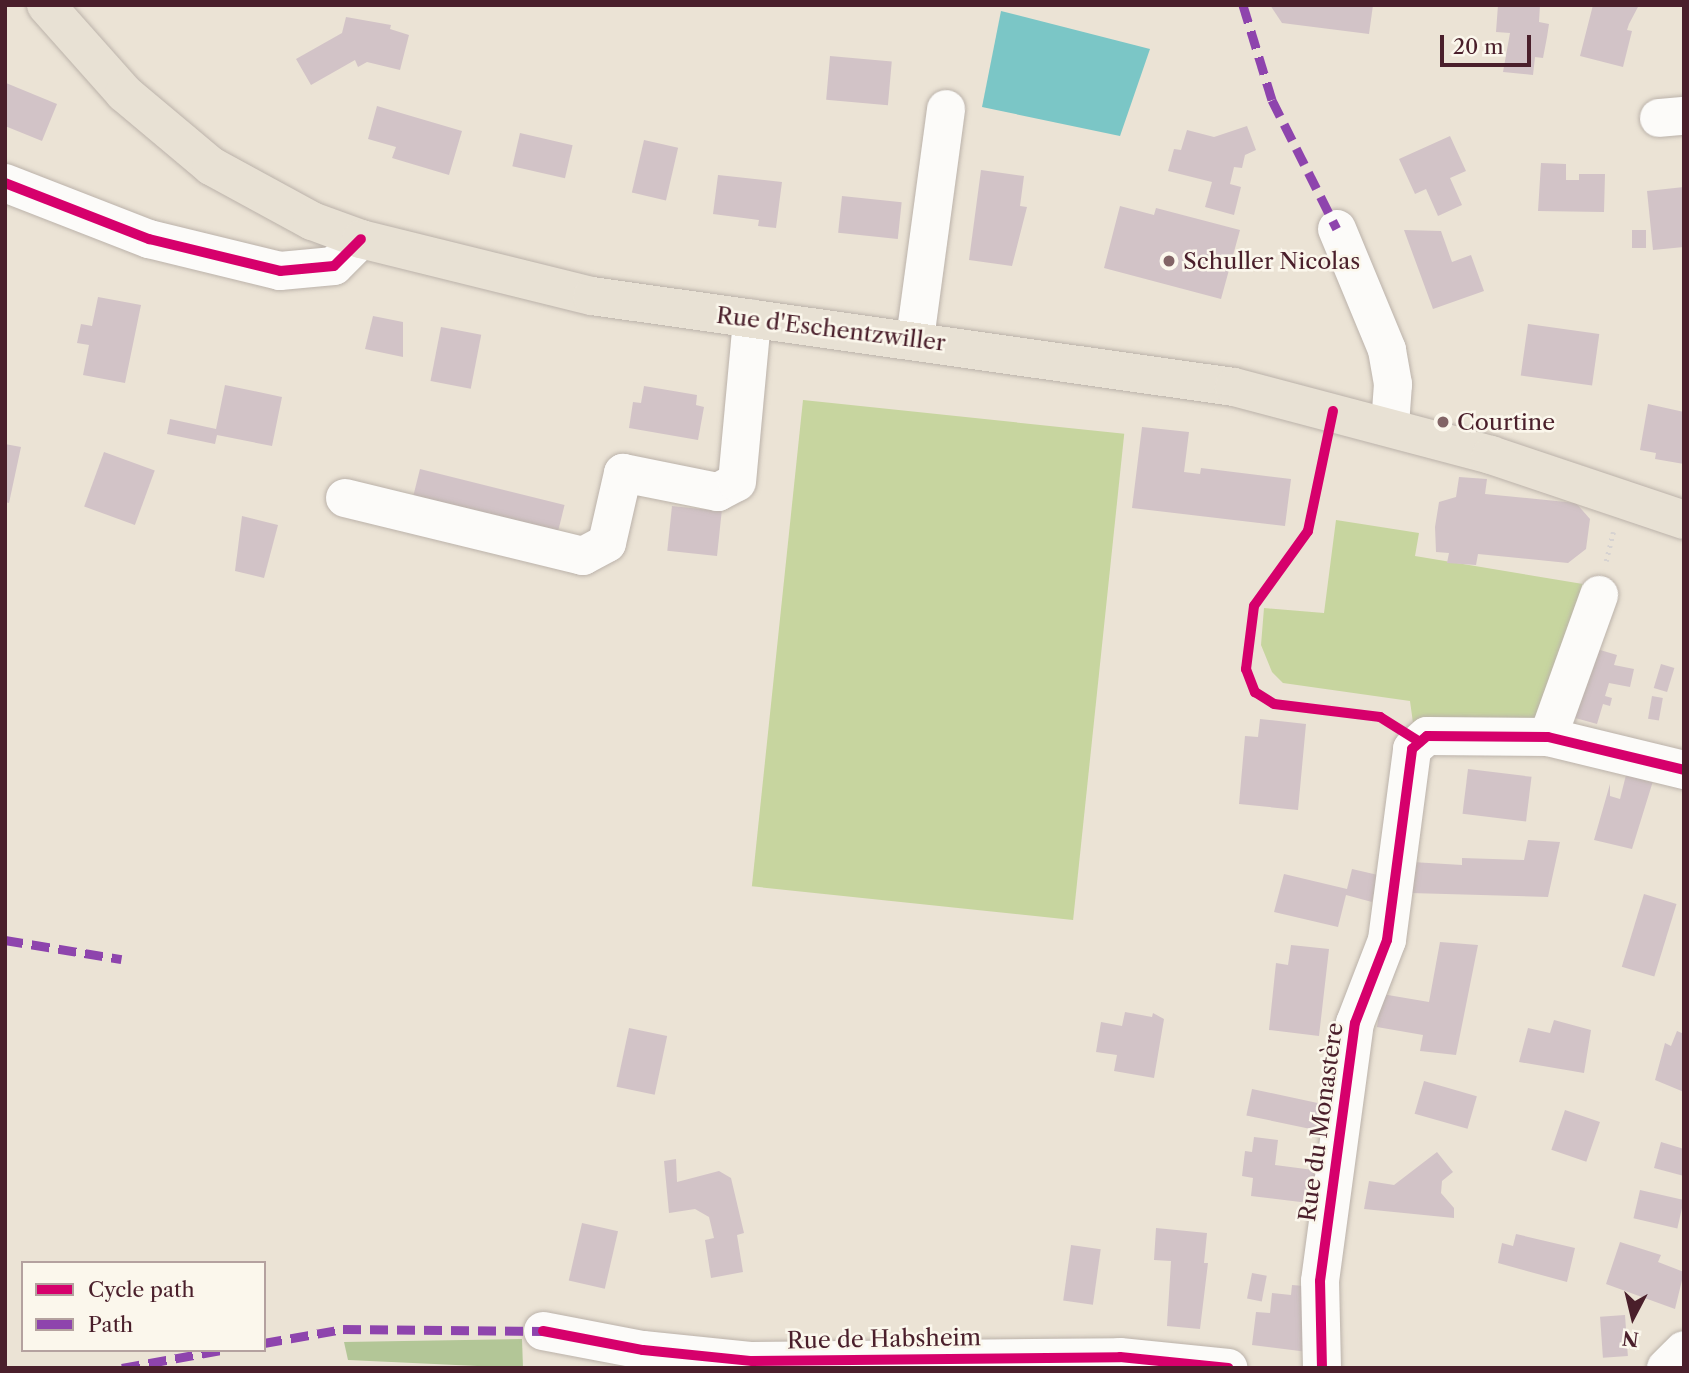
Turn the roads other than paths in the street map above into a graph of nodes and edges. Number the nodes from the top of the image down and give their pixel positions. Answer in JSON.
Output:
{"nodes":[{"id":1,"x":46,"y":5,"type":"edge"},
{"id":2,"x":946,"y":109,"type":"dead end"},
{"id":3,"x":5,"y":183,"type":"edge"},
{"id":4,"x":1337,"y":229,"type":"dead end"},
{"id":5,"x":361,"y":239,"type":"junction"},
{"id":6,"x":752,"y":319,"type":"junction"},
{"id":7,"x":915,"y":339,"type":"junction"},
{"id":8,"x":1390,"y":425,"type":"junction"},
{"id":9,"x":345,"y":498,"type":"dead end"},
{"id":10,"x":1684,"y":520,"type":"edge"},
{"id":11,"x":1599,"y":595,"type":"road end"},
{"id":12,"x":1548,"y":737,"type":"junction"},
{"id":13,"x":1684,"y":770,"type":"edge"},
{"id":14,"x":543,"y":1331,"type":"dead end"},
{"id":15,"x":1228,"y":1368,"type":"edge"},
{"id":16,"x":1322,"y":1368,"type":"edge"}],
"edges":[{"from":1,"to":5,"type":"main road","name":"Rue d'Eschentzwiller"},
{"from":2,"to":7,"type":"street"},
{"from":3,"to":5,"type":"street"},
{"from":4,"to":8,"type":"street"},
{"from":5,"to":6,"type":"main road","name":"Rue d'Eschentzwiller"},
{"from":6,"to":7,"type":"main road","name":"Rue d'Eschentzwiller"},
{"from":6,"to":9,"type":"street"},
{"from":7,"to":8,"type":"main road","name":"Rue d'Eschentzwiller"},
{"from":8,"to":10,"type":"main road","name":"Rue d'Eschentzwiller"},
{"from":11,"to":12,"type":"street"},
{"from":12,"to":13,"type":"street","name":"Rue du Monastère"},
{"from":12,"to":16,"type":"street","name":"Rue du Monastère"},
{"from":14,"to":15,"type":"street","name":"Rue de Habsheim"}]}
